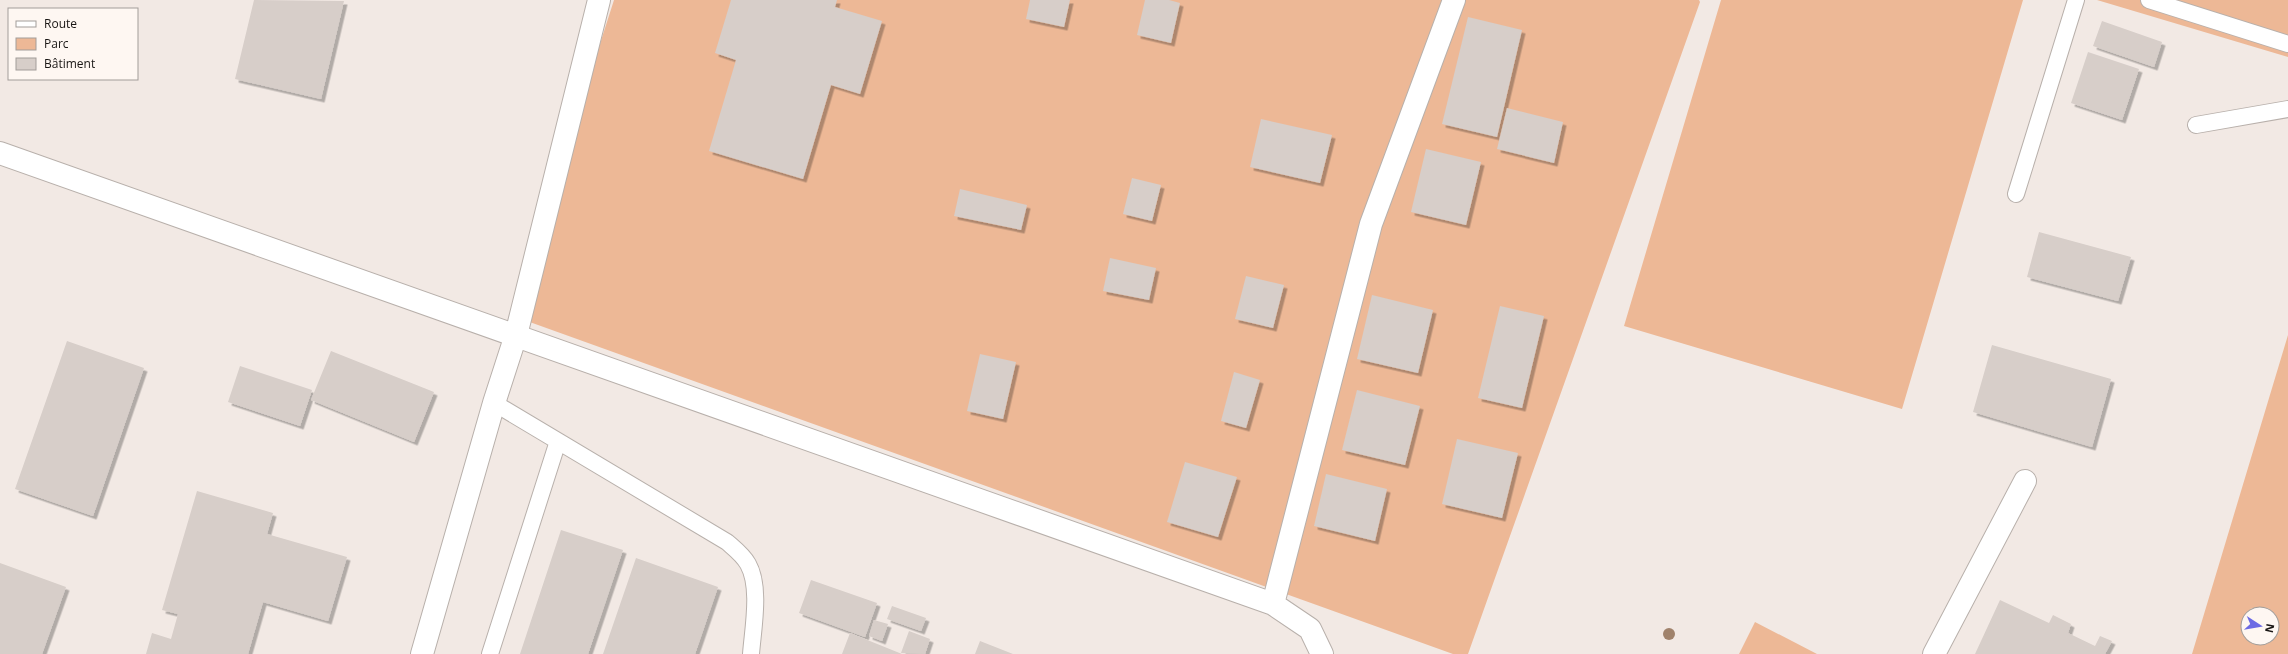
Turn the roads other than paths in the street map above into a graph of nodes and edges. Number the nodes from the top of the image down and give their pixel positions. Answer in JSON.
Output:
{"nodes":[{"id":1,"x":599,"y":0,"type":"edge"},
{"id":2,"x":1454,"y":0,"type":"edge"},
{"id":3,"x":2076,"y":0,"type":"edge"},
{"id":4,"x":2149,"y":0,"type":"edge"},
{"id":5,"x":2288,"y":44,"type":"edge"},
{"id":6,"x":2288,"y":109,"type":"edge"},
{"id":7,"x":2196,"y":125,"type":"dead end"},
{"id":8,"x":0,"y":153,"type":"edge"},
{"id":9,"x":2016,"y":194,"type":"dead end"},
{"id":10,"x":516,"y":335,"type":"junction"},
{"id":11,"x":494,"y":403,"type":"junction"},
{"id":12,"x":558,"y":441,"type":"junction"},
{"id":13,"x":2025,"y":481,"type":"dead end"},
{"id":14,"x":1273,"y":604,"type":"junction"},
{"id":15,"x":752,"y":633,"type":"junction"},
{"id":16,"x":422,"y":654,"type":"edge"},
{"id":17,"x":490,"y":654,"type":"edge"},
{"id":18,"x":745,"y":654,"type":"edge"},
{"id":19,"x":751,"y":654,"type":"edge"},
{"id":20,"x":1322,"y":654,"type":"edge"},
{"id":21,"x":1934,"y":654,"type":"edge"}],
"edges":[{"from":1,"to":10,"type":"street"},
{"from":2,"to":14,"type":"street"},
{"from":3,"to":9,"type":"lane"},
{"from":4,"to":5,"type":"lane"},
{"from":6,"to":7,"type":"lane"},
{"from":8,"to":10,"type":"street"},
{"from":10,"to":11,"type":"street"},
{"from":10,"to":14,"type":"street"},
{"from":11,"to":12,"type":"lane"},
{"from":11,"to":16,"type":"street"},
{"from":12,"to":15,"type":"lane"},
{"from":12,"to":17,"type":"lane"},
{"from":13,"to":21,"type":"street"},
{"from":14,"to":20,"type":"street"},
{"from":15,"to":18,"type":"lane"},
{"from":15,"to":19,"type":"lane"}]}
